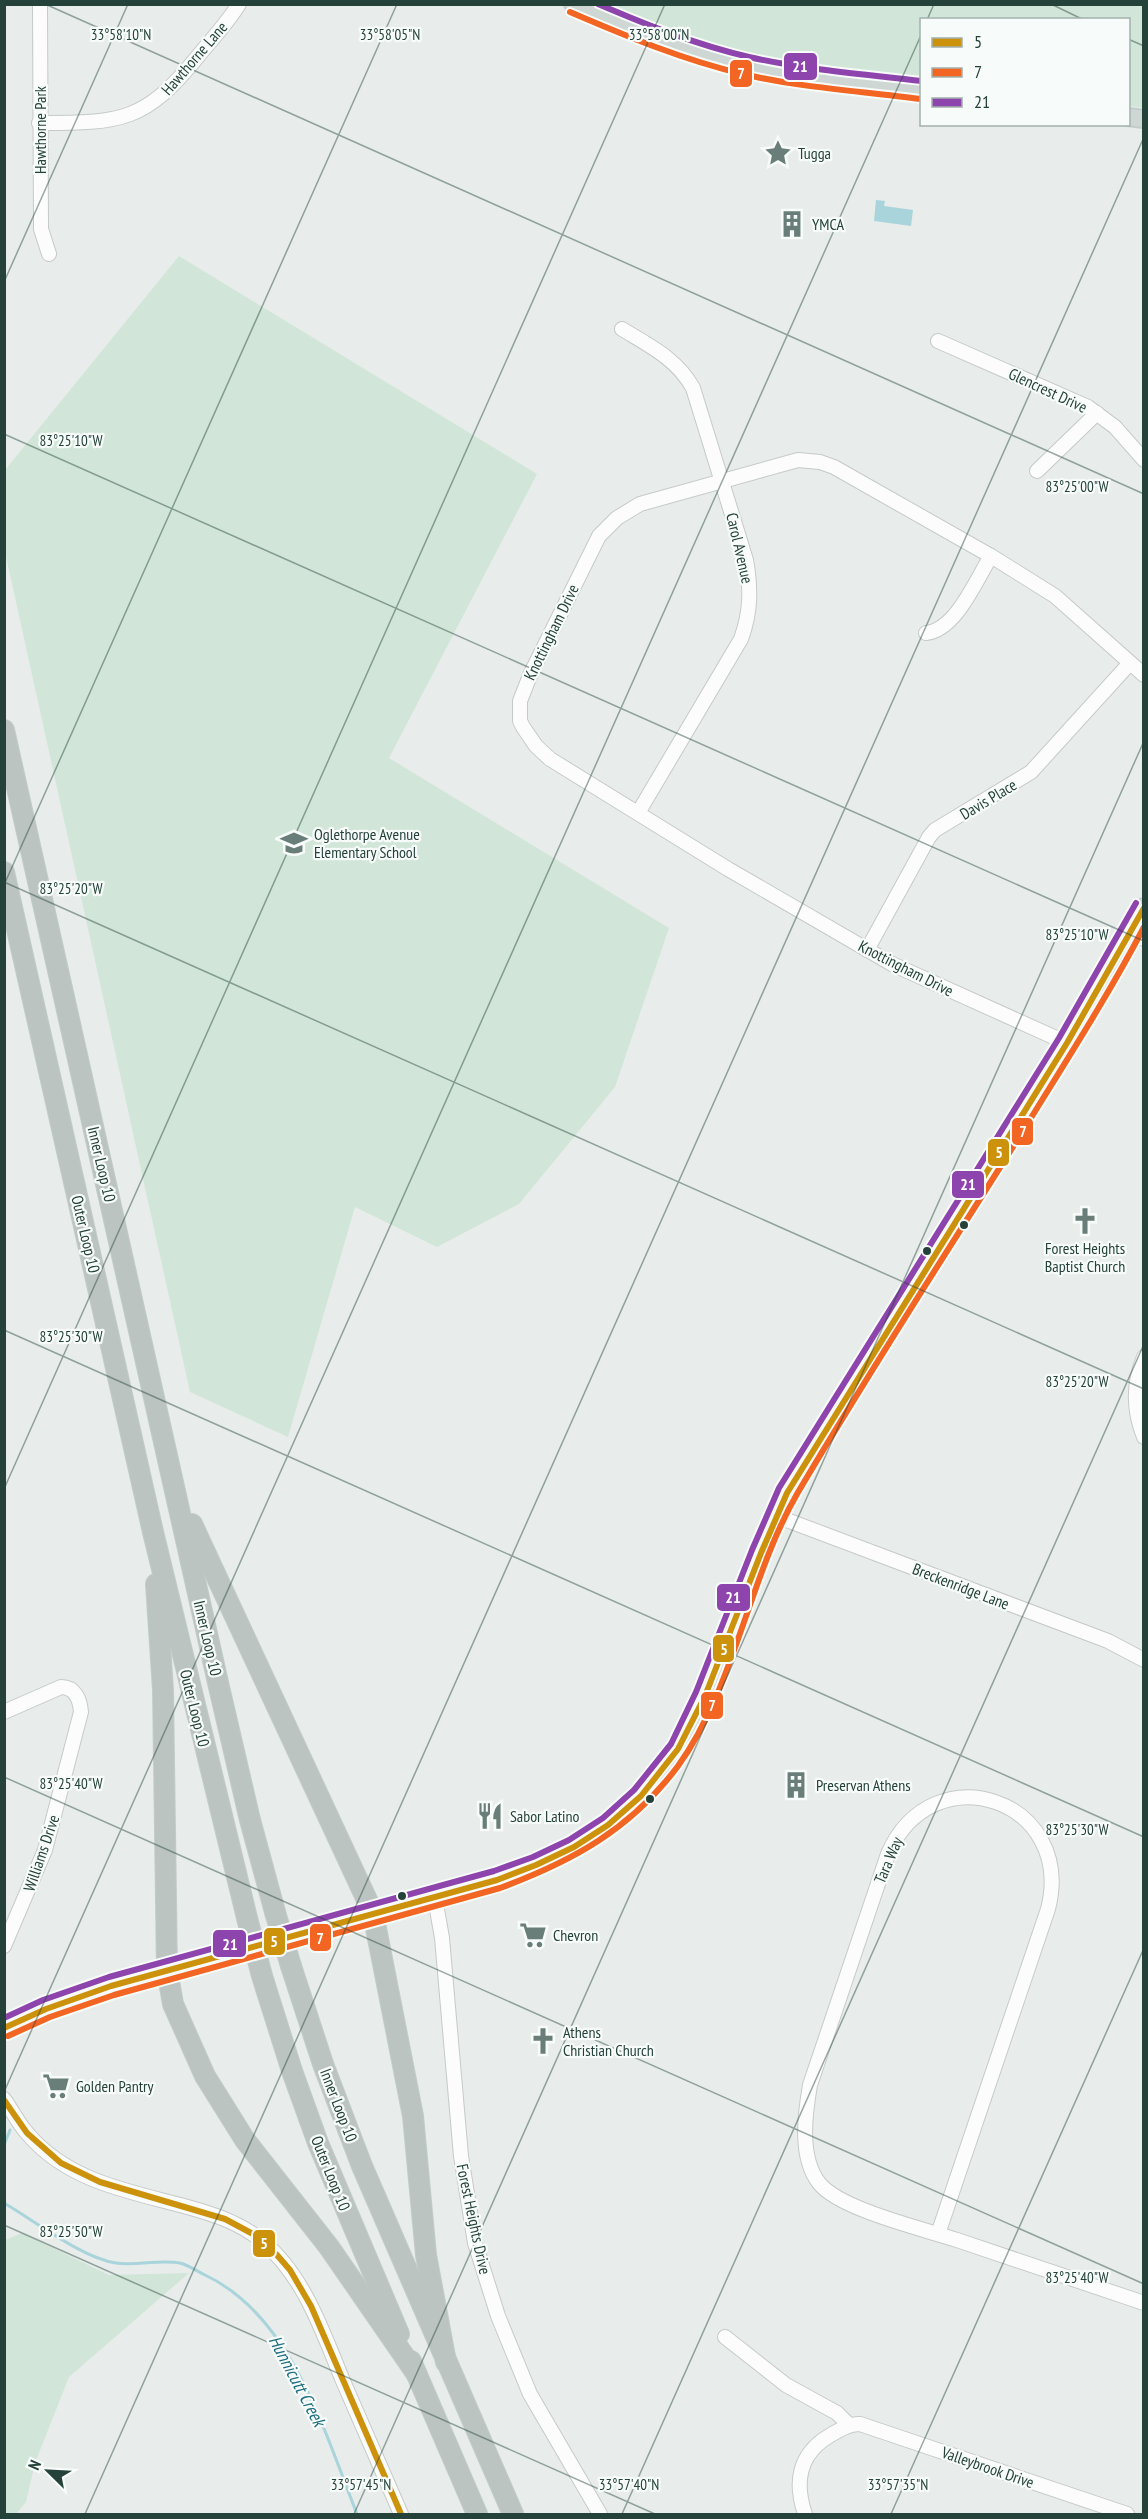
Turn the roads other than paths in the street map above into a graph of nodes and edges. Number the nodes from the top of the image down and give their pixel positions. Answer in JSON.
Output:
{"nodes":[{"id":1,"x":40,"y":4,"type":"edge"},
{"id":2,"x":239,"y":4,"type":"edge"},
{"id":3,"x":573,"y":4,"type":"edge"},
{"id":4,"x":920,"y":90,"type":"edge"},
{"id":5,"x":39,"y":123,"type":"junction"},
{"id":6,"x":49,"y":254,"type":"dead end"},
{"id":7,"x":622,"y":329,"type":"dead end"},
{"id":8,"x":938,"y":341,"type":"dead end"},
{"id":9,"x":1097,"y":413,"type":"junction"},
{"id":10,"x":1143,"y":460,"type":"edge"},
{"id":11,"x":1037,"y":471,"type":"dead end"},
{"id":12,"x":722,"y":481,"type":"junction"},
{"id":13,"x":991,"y":556,"type":"junction"},
{"id":14,"x":926,"y":633,"type":"dead end"},
{"id":15,"x":1130,"y":663,"type":"junction"},
{"id":16,"x":1143,"y":675,"type":"edge"},
{"id":17,"x":4,"y":730,"type":"edge"},
{"id":18,"x":638,"y":813,"type":"junction"},
{"id":19,"x":4,"y":872,"type":"edge"},
{"id":20,"x":1143,"y":907,"type":"edge"},
{"id":21,"x":1138,"y":934,"type":"edge"},
{"id":22,"x":867,"y":950,"type":"junction"},
{"id":23,"x":1067,"y":1043,"type":"junction"},
{"id":24,"x":1143,"y":1357,"type":"edge"},
{"id":25,"x":1143,"y":1437,"type":"edge"},
{"id":26,"x":176,"y":1490,"type":"junction"},
{"id":27,"x":776,"y":1516,"type":"junction"},
{"id":28,"x":153,"y":1532,"type":"junction"},
{"id":29,"x":1143,"y":1660,"type":"edge"},
{"id":30,"x":4,"y":1712,"type":"edge"},
{"id":31,"x":435,"y":1898,"type":"junction"},
{"id":32,"x":373,"y":1914,"type":"junction"},
{"id":33,"x":4,"y":1946,"type":"edge"},
{"id":34,"x":166,"y":1970,"type":"junction"},
{"id":35,"x":4,"y":2028,"type":"edge"},
{"id":36,"x":4,"y":2099,"type":"edge"},
{"id":37,"x":938,"y":2234,"type":"junction"},
{"id":38,"x":1143,"y":2303,"type":"edge"},
{"id":39,"x":725,"y":2337,"type":"dead end"},
{"id":40,"x":446,"y":2362,"type":"junction"},
{"id":41,"x":416,"y":2373,"type":"junction"},
{"id":42,"x":849,"y":2426,"type":"junction"},
{"id":43,"x":401,"y":2514,"type":"edge"},
{"id":44,"x":477,"y":2514,"type":"edge"},
{"id":45,"x":513,"y":2514,"type":"edge"},
{"id":46,"x":600,"y":2514,"type":"edge"},
{"id":47,"x":805,"y":2514,"type":"edge"},
{"id":48,"x":1127,"y":2514,"type":"edge"}],
"edges":[{"from":1,"to":5,"type":"street","name":"Hawthorne Park"},
{"from":2,"to":5,"type":"street","name":"Hawthorne Lane"},
{"from":3,"to":4,"type":"main road"},
{"from":5,"to":6,"type":"street","name":"Hawthorne Park"},
{"from":7,"to":12,"type":"street","name":"Carol Avenue"},
{"from":8,"to":9,"type":"street","name":"Glencrest Drive"},
{"from":9,"to":10,"type":"street","name":"Glencrest Drive"},
{"from":9,"to":11,"type":"street"},
{"from":12,"to":13,"type":"street","name":"Knottingham Drive"},
{"from":12,"to":18,"type":"street","name":"Carol Avenue"},
{"from":12,"to":18,"type":"street","name":"Knottingham Drive"},
{"from":13,"to":14,"type":"street"},
{"from":13,"to":15,"type":"street","name":"Knottingham Drive"},
{"from":15,"to":16,"type":"street","name":"Knottingham Drive"},
{"from":15,"to":22,"type":"street","name":"Davis Place"},
{"from":17,"to":26,"type":"highway","name":"Inner Loop 10"},
{"from":18,"to":22,"type":"street","name":"Knottingham Drive"},
{"from":19,"to":28,"type":"highway","name":"Outer Loop 10"},
{"from":20,"to":21,"type":"main road"},
{"from":21,"to":23,"type":"main road"},
{"from":22,"to":23,"type":"street","name":"Knottingham Drive"},
{"from":23,"to":27,"type":"main road"},
{"from":24,"to":25,"type":"street"},
{"from":26,"to":32,"type":"highway"},
{"from":26,"to":40,"type":"highway","name":"Inner Loop 10","bridge":true},
{"from":27,"to":29,"type":"street","name":"Breckenridge Lane"},
{"from":27,"to":31,"type":"main road"},
{"from":28,"to":34,"type":"highway"},
{"from":28,"to":41,"type":"highway","name":"Outer Loop 10","bridge":true},
{"from":30,"to":33,"type":"street","name":"Williams Drive"},
{"from":31,"to":32,"type":"main road"},
{"from":31,"to":46,"type":"street","name":"Forest Heights Drive"},
{"from":32,"to":34,"type":"main road"},
{"from":32,"to":40,"type":"highway"},
{"from":34,"to":35,"type":"main road"},
{"from":34,"to":41,"type":"highway"},
{"from":36,"to":43,"type":"street"},
{"from":37,"to":37,"type":"street","name":"Tara Way"},
{"from":37,"to":38,"type":"street","name":"Tara Way"},
{"from":39,"to":42,"type":"street"},
{"from":40,"to":45,"type":"highway","name":"Inner Loop 10"},
{"from":41,"to":44,"type":"highway","name":"Outer Loop 10"},
{"from":42,"to":47,"type":"street"},
{"from":42,"to":48,"type":"street","name":"Valleybrook Drive"}]}
